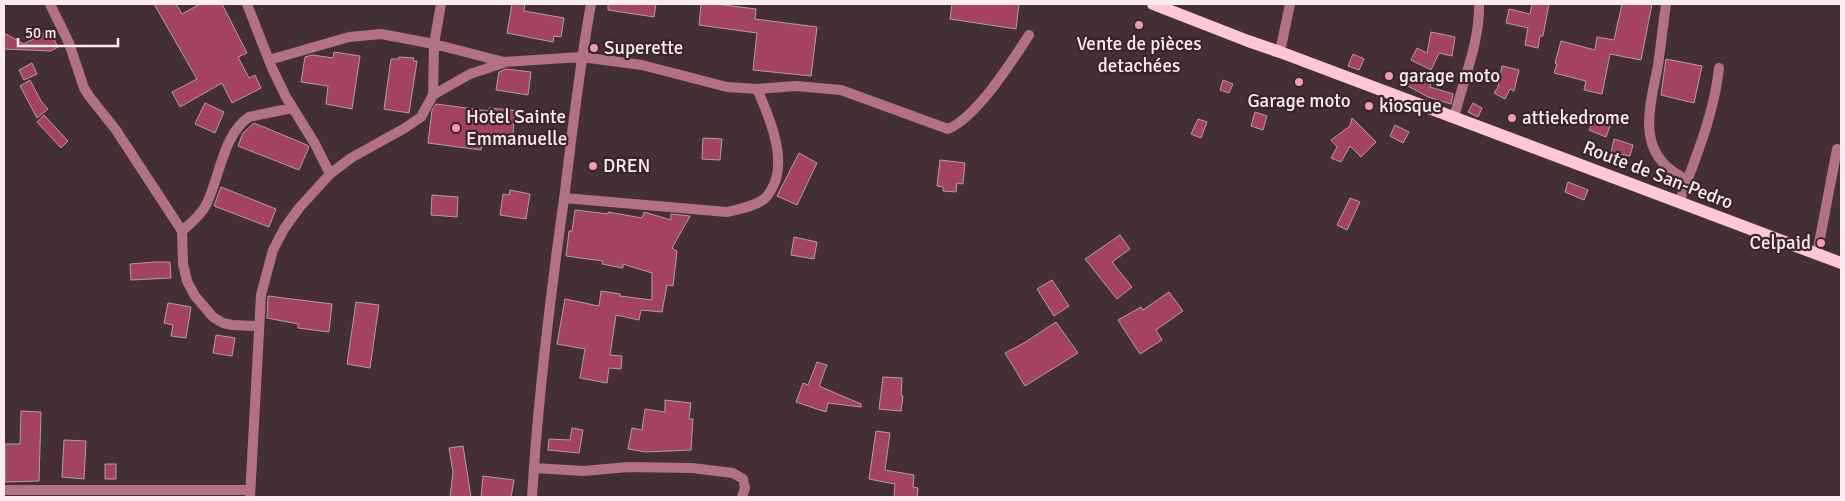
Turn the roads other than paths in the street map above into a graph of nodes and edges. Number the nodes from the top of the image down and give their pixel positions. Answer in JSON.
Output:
{"nodes":[{"id":1,"x":50,"y":4,"type":"edge"},
{"id":2,"x":247,"y":4,"type":"edge"},
{"id":3,"x":441,"y":4,"type":"edge"},
{"id":4,"x":591,"y":4,"type":"edge"},
{"id":5,"x":1153,"y":4,"type":"edge"},
{"id":6,"x":1290,"y":4,"type":"edge"},
{"id":7,"x":1479,"y":4,"type":"edge"},
{"id":8,"x":1666,"y":4,"type":"edge"},
{"id":9,"x":1029,"y":35,"type":"dead end"},
{"id":10,"x":434,"y":44,"type":"junction"},
{"id":11,"x":1280,"y":52,"type":"junction"},
{"id":12,"x":581,"y":57,"type":"junction"},
{"id":13,"x":269,"y":60,"type":"junction"},
{"id":14,"x":504,"y":62,"type":"junction"},
{"id":15,"x":1719,"y":68,"type":"dead end"},
{"id":16,"x":757,"y":89,"type":"junction"},
{"id":17,"x":434,"y":95,"type":"junction"},
{"id":18,"x":292,"y":108,"type":"junction"},
{"id":19,"x":1454,"y":118,"type":"junction"},
{"id":20,"x":1837,"y":149,"type":"dead end"},
{"id":21,"x":330,"y":174,"type":"junction"},
{"id":22,"x":1687,"y":180,"type":"junction"},
{"id":23,"x":564,"y":198,"type":"junction"},
{"id":24,"x":1679,"y":203,"type":"junction"},
{"id":25,"x":182,"y":232,"type":"junction"},
{"id":26,"x":1817,"y":254,"type":"junction"},
{"id":27,"x":1841,"y":263,"type":"edge"},
{"id":28,"x":258,"y":326,"type":"junction"},
{"id":29,"x":534,"y":468,"type":"junction"},
{"id":30,"x":4,"y":490,"type":"edge"},
{"id":31,"x":250,"y":494,"type":"edge"},
{"id":32,"x":532,"y":497,"type":"edge"},
{"id":33,"x":742,"y":497,"type":"edge"}],
"edges":[{"from":1,"to":25,"type":"street"},
{"from":2,"to":13,"type":"street"},
{"from":3,"to":10,"type":"street"},
{"from":4,"to":12,"type":"street"},
{"from":5,"to":11,"type":"main road","name":"Route de San-Pedro"},
{"from":6,"to":11,"type":"street"},
{"from":7,"to":19,"type":"street"},
{"from":8,"to":22,"type":"street"},
{"from":9,"to":16,"type":"street"},
{"from":10,"to":13,"type":"street"},
{"from":10,"to":14,"type":"street"},
{"from":10,"to":17,"type":"street"},
{"from":11,"to":19,"type":"main road","name":"Route de San-Pedro"},
{"from":12,"to":14,"type":"street"},
{"from":12,"to":16,"type":"street"},
{"from":12,"to":23,"type":"street"},
{"from":13,"to":18,"type":"street"},
{"from":14,"to":17,"type":"street"},
{"from":15,"to":22,"type":"street"},
{"from":16,"to":23,"type":"street"},
{"from":17,"to":21,"type":"street"},
{"from":18,"to":21,"type":"street"},
{"from":18,"to":25,"type":"street"},
{"from":19,"to":24,"type":"main road","name":"Route de San-Pedro"},
{"from":20,"to":26,"type":"street"},
{"from":21,"to":28,"type":"street"},
{"from":22,"to":24,"type":"street"},
{"from":23,"to":29,"type":"street"},
{"from":24,"to":26,"type":"main road","name":"Route de San-Pedro"},
{"from":25,"to":28,"type":"street"},
{"from":26,"to":27,"type":"main road","name":"Route de San-Pedro"},
{"from":28,"to":31,"type":"street"},
{"from":29,"to":32,"type":"street"},
{"from":29,"to":33,"type":"street"},
{"from":30,"to":31,"type":"street"}]}
